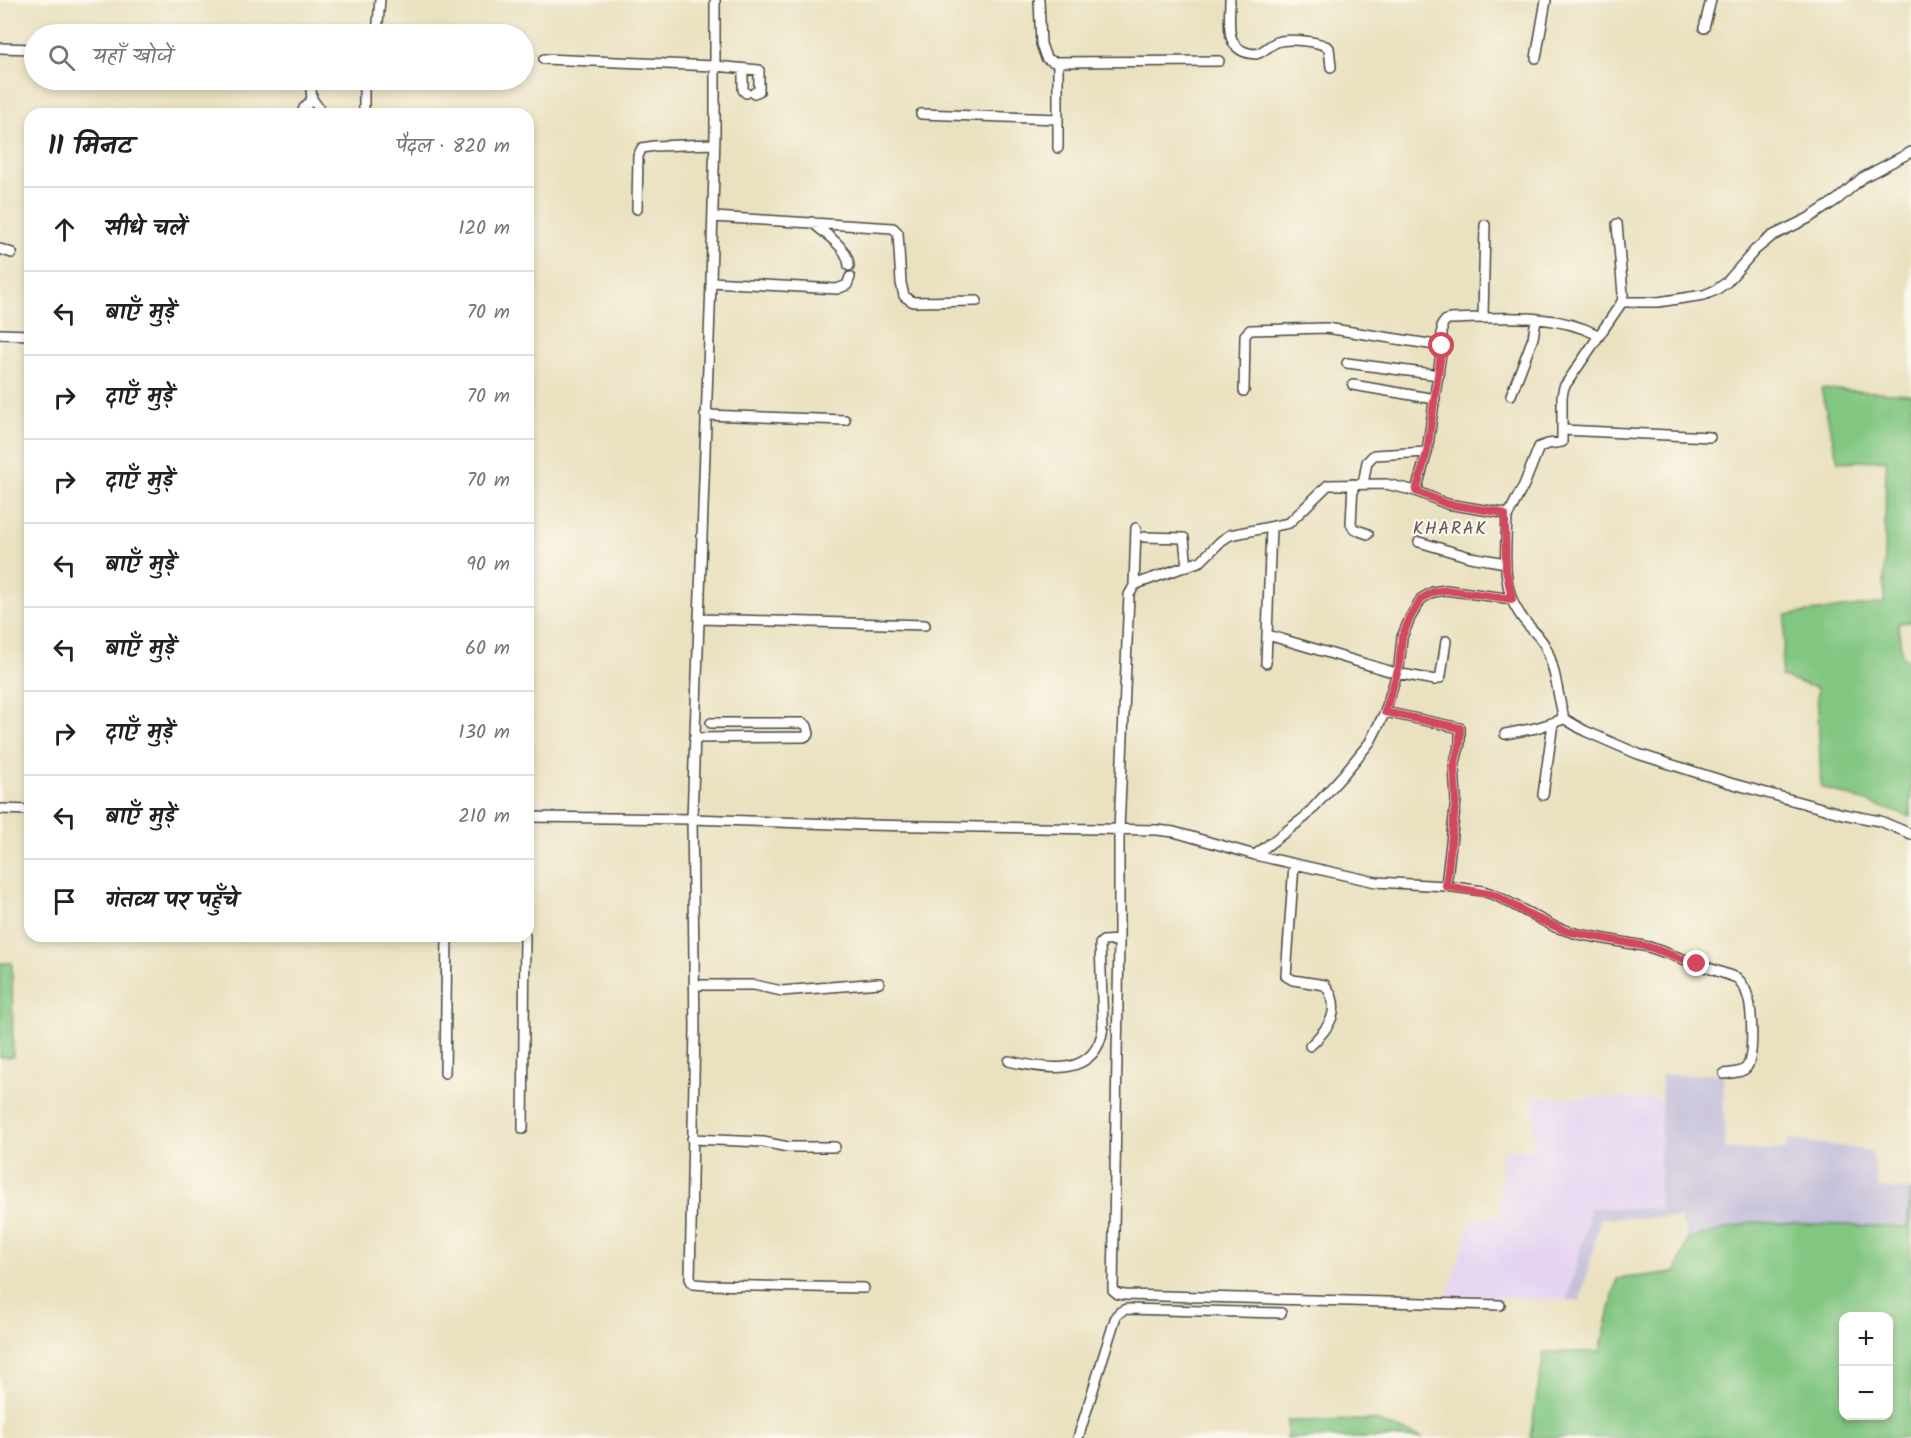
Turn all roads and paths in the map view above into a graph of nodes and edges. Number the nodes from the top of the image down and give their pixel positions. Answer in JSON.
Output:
{"nodes":[{"id":1,"x":380,"y":0,"type":"edge"},
{"id":2,"x":714,"y":0,"type":"edge"},
{"id":3,"x":1039,"y":0,"type":"edge"},
{"id":4,"x":1230,"y":0,"type":"edge"},
{"id":5,"x":1546,"y":0,"type":"edge"},
{"id":6,"x":1711,"y":0,"type":"edge"},
{"id":7,"x":378,"y":24,"type":"edge"},
{"id":8,"x":1704,"y":28,"type":"dead end"},
{"id":9,"x":0,"y":48,"type":"edge"},
{"id":10,"x":24,"y":49,"type":"edge"},
{"id":11,"x":1536,"y":58,"type":"dead end"},
{"id":12,"x":544,"y":59,"type":"dead end"},
{"id":13,"x":1219,"y":61,"type":"dead end"},
{"id":14,"x":1058,"y":62,"type":"junction"},
{"id":15,"x":715,"y":66,"type":"junction"},
{"id":16,"x":1331,"y":67,"type":"dead end"},
{"id":17,"x":743,"y":69,"type":"junction"},
{"id":18,"x":311,"y":90,"type":"edge"},
{"id":19,"x":364,"y":90,"type":"edge"},
{"id":20,"x":312,"y":99,"type":"junction"},
{"id":21,"x":304,"y":108,"type":"edge"},
{"id":22,"x":318,"y":108,"type":"edge"},
{"id":23,"x":364,"y":108,"type":"edge"},
{"id":24,"x":921,"y":114,"type":"dead end"},
{"id":25,"x":1058,"y":119,"type":"junction"},
{"id":26,"x":714,"y":144,"type":"junction"},
{"id":27,"x":1058,"y":148,"type":"dead end"},
{"id":28,"x":1911,"y":152,"type":"edge"},
{"id":29,"x":637,"y":209,"type":"dead end"},
{"id":30,"x":712,"y":217,"type":"junction"},
{"id":31,"x":812,"y":222,"type":"junction"},
{"id":32,"x":1617,"y":224,"type":"dead end"},
{"id":33,"x":1485,"y":225,"type":"dead end"},
{"id":34,"x":0,"y":249,"type":"edge"},
{"id":35,"x":12,"y":253,"type":"dead end"},
{"id":36,"x":849,"y":266,"type":"dead end"},
{"id":37,"x":850,"y":277,"type":"dead end"},
{"id":38,"x":711,"y":282,"type":"junction"},
{"id":39,"x":977,"y":301,"type":"dead end"},
{"id":40,"x":1622,"y":302,"type":"junction"},
{"id":41,"x":1483,"y":318,"type":"junction"},
{"id":42,"x":1536,"y":319,"type":"junction"},
{"id":43,"x":0,"y":334,"type":"edge"},
{"id":44,"x":1598,"y":334,"type":"junction"},
{"id":45,"x":24,"y":335,"type":"edge"},
{"id":46,"x":1442,"y":346,"type":"junction"},
{"id":47,"x":1347,"y":363,"type":"dead end"},
{"id":48,"x":1439,"y":375,"type":"junction"},
{"id":49,"x":1353,"y":385,"type":"dead end"},
{"id":50,"x":1244,"y":391,"type":"dead end"},
{"id":51,"x":1511,"y":395,"type":"dead end"},
{"id":52,"x":1435,"y":399,"type":"junction"},
{"id":53,"x":705,"y":415,"type":"junction"},
{"id":54,"x":845,"y":420,"type":"dead end"},
{"id":55,"x":1563,"y":430,"type":"junction"},
{"id":56,"x":1710,"y":437,"type":"dead end"},
{"id":57,"x":1427,"y":452,"type":"junction"},
{"id":58,"x":1353,"y":484,"type":"junction"},
{"id":59,"x":1363,"y":484,"type":"junction"},
{"id":60,"x":1416,"y":491,"type":"junction"},
{"id":61,"x":1507,"y":517,"type":"junction"},
{"id":62,"x":1136,"y":528,"type":"dead end"},
{"id":63,"x":1271,"y":528,"type":"junction"},
{"id":64,"x":1368,"y":534,"type":"dead end"},
{"id":65,"x":1144,"y":537,"type":"dead end"},
{"id":66,"x":1419,"y":542,"type":"dead end"},
{"id":67,"x":1506,"y":563,"type":"junction"},
{"id":68,"x":1187,"y":567,"type":"junction"},
{"id":69,"x":1134,"y":586,"type":"junction"},
{"id":70,"x":1512,"y":599,"type":"junction"},
{"id":71,"x":699,"y":619,"type":"junction"},
{"id":72,"x":925,"y":625,"type":"dead end"},
{"id":73,"x":1268,"y":635,"type":"junction"},
{"id":74,"x":1446,"y":641,"type":"dead end"},
{"id":75,"x":1266,"y":663,"type":"dead end"},
{"id":76,"x":1396,"y":673,"type":"junction"},
{"id":77,"x":1385,"y":712,"type":"junction"},
{"id":78,"x":1563,"y":718,"type":"junction"},
{"id":79,"x":711,"y":723,"type":"dead end"},
{"id":80,"x":1553,"y":723,"type":"junction"},
{"id":81,"x":1505,"y":734,"type":"dead end"},
{"id":82,"x":694,"y":738,"type":"junction"},
{"id":83,"x":1543,"y":795,"type":"dead end"},
{"id":84,"x":0,"y":809,"type":"edge"},
{"id":85,"x":24,"y":810,"type":"edge"},
{"id":86,"x":534,"y":817,"type":"edge"},
{"id":87,"x":692,"y":819,"type":"junction"},
{"id":88,"x":1119,"y":830,"type":"junction"},
{"id":89,"x":1911,"y":834,"type":"edge"},
{"id":90,"x":1255,"y":855,"type":"junction"},
{"id":91,"x":1294,"y":864,"type":"junction"},
{"id":92,"x":1446,"y":886,"type":"junction"},
{"id":93,"x":1119,"y":940,"type":"junction"},
{"id":94,"x":447,"y":942,"type":"edge"},
{"id":95,"x":525,"y":942,"type":"edge"},
{"id":96,"x":879,"y":983,"type":"dead end"},
{"id":97,"x":694,"y":985,"type":"junction"},
{"id":98,"x":1310,"y":1046,"type":"dead end"},
{"id":99,"x":1009,"y":1061,"type":"dead end"},
{"id":100,"x":445,"y":1073,"type":"dead end"},
{"id":101,"x":1724,"y":1074,"type":"dead end"},
{"id":102,"x":523,"y":1129,"type":"dead end"},
{"id":103,"x":692,"y":1139,"type":"junction"},
{"id":104,"x":835,"y":1147,"type":"dead end"},
{"id":105,"x":864,"y":1288,"type":"dead end"},
{"id":106,"x":1500,"y":1305,"type":"dead end"},
{"id":107,"x":1281,"y":1313,"type":"dead end"},
{"id":108,"x":1078,"y":1438,"type":"edge"}],
"edges":[{"from":1,"to":7,"type":"street"},
{"from":2,"to":15,"type":"street"},
{"from":3,"to":14,"type":"street"},
{"from":4,"to":16,"type":"street"},
{"from":5,"to":11,"type":"street"},
{"from":6,"to":8,"type":"street"},
{"from":9,"to":10,"type":"street"},
{"from":12,"to":15,"type":"street"},
{"from":13,"to":14,"type":"street"},
{"from":14,"to":25,"type":"street"},
{"from":15,"to":17,"type":"street"},
{"from":15,"to":26,"type":"street"},
{"from":17,"to":17,"type":"street"},
{"from":18,"to":20,"type":"street"},
{"from":19,"to":23,"type":"street"},
{"from":20,"to":21,"type":"street"},
{"from":20,"to":22,"type":"street"},
{"from":24,"to":25,"type":"street"},
{"from":25,"to":27,"type":"street"},
{"from":26,"to":29,"type":"street"},
{"from":26,"to":30,"type":"street"},
{"from":28,"to":40,"type":"street"},
{"from":30,"to":31,"type":"street"},
{"from":30,"to":38,"type":"street"},
{"from":31,"to":36,"type":"street"},
{"from":31,"to":39,"type":"street"},
{"from":32,"to":40,"type":"street"},
{"from":33,"to":41,"type":"street"},
{"from":34,"to":35,"type":"street"},
{"from":37,"to":38,"type":"street"},
{"from":38,"to":53,"type":"street"},
{"from":40,"to":44,"type":"street"},
{"from":41,"to":42,"type":"street"},
{"from":41,"to":46,"type":"street"},
{"from":42,"to":44,"type":"street"},
{"from":42,"to":51,"type":"street"},
{"from":43,"to":45,"type":"street"},
{"from":44,"to":55,"type":"street"},
{"from":46,"to":48,"type":"street"},
{"from":46,"to":50,"type":"street"},
{"from":47,"to":48,"type":"street"},
{"from":48,"to":52,"type":"street"},
{"from":49,"to":52,"type":"street"},
{"from":52,"to":57,"type":"street"},
{"from":53,"to":54,"type":"street"},
{"from":53,"to":71,"type":"street"},
{"from":55,"to":56,"type":"street"},
{"from":55,"to":61,"type":"street"},
{"from":57,"to":59,"type":"street"},
{"from":57,"to":60,"type":"street"},
{"from":58,"to":59,"type":"street"},
{"from":58,"to":63,"type":"street"},
{"from":58,"to":64,"type":"street"},
{"from":59,"to":60,"type":"street"},
{"from":60,"to":61,"type":"street"},
{"from":61,"to":67,"type":"street"},
{"from":62,"to":69,"type":"street"},
{"from":63,"to":68,"type":"street"},
{"from":63,"to":73,"type":"street"},
{"from":65,"to":68,"type":"street"},
{"from":66,"to":67,"type":"street"},
{"from":67,"to":70,"type":"street"},
{"from":68,"to":69,"type":"street"},
{"from":69,"to":88,"type":"street"},
{"from":70,"to":76,"type":"street"},
{"from":70,"to":78,"type":"street"},
{"from":71,"to":72,"type":"street"},
{"from":71,"to":82,"type":"street"},
{"from":73,"to":75,"type":"street"},
{"from":73,"to":76,"type":"street"},
{"from":74,"to":76,"type":"street"},
{"from":76,"to":77,"type":"street"},
{"from":77,"to":90,"type":"street"},
{"from":77,"to":92,"type":"street"},
{"from":78,"to":80,"type":"street"},
{"from":78,"to":89,"type":"street"},
{"from":79,"to":82,"type":"street"},
{"from":80,"to":81,"type":"street"},
{"from":80,"to":83,"type":"street"},
{"from":82,"to":87,"type":"street"},
{"from":84,"to":85,"type":"street"},
{"from":86,"to":87,"type":"street"},
{"from":87,"to":88,"type":"street"},
{"from":87,"to":97,"type":"street"},
{"from":88,"to":90,"type":"street"},
{"from":88,"to":93,"type":"street"},
{"from":90,"to":91,"type":"street"},
{"from":91,"to":92,"type":"street"},
{"from":91,"to":98,"type":"street"},
{"from":92,"to":101,"type":"street"},
{"from":93,"to":99,"type":"street"},
{"from":93,"to":106,"type":"street"},
{"from":94,"to":100,"type":"street"},
{"from":95,"to":102,"type":"street"},
{"from":96,"to":97,"type":"street"},
{"from":97,"to":103,"type":"street"},
{"from":103,"to":104,"type":"street"},
{"from":103,"to":105,"type":"street"},
{"from":107,"to":108,"type":"street"}]}
